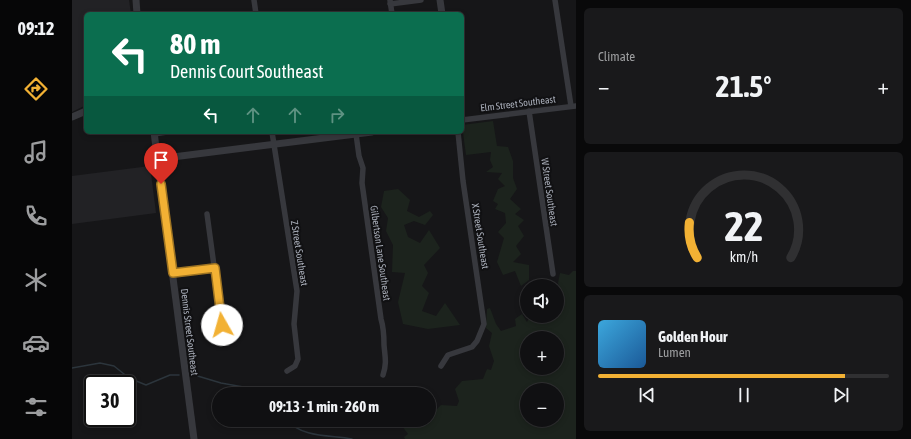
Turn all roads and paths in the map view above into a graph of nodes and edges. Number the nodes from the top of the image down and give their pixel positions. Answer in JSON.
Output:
{"nodes":[{"id":1,"x":136,"y":0,"type":"edge"},
{"id":2,"x":254,"y":0,"type":"edge"},
{"id":3,"x":421,"y":0,"type":"edge"},
{"id":4,"x":440,"y":0,"type":"edge"},
{"id":5,"x":555,"y":0,"type":"edge"},
{"id":6,"x":390,"y":2,"type":"edge"},
{"id":7,"x":137,"y":12,"type":"edge"},
{"id":8,"x":256,"y":12,"type":"edge"},
{"id":9,"x":392,"y":12,"type":"edge"},
{"id":10,"x":442,"y":12,"type":"edge"},
{"id":11,"x":573,"y":106,"type":"edge"},
{"id":12,"x":84,"y":112,"type":"edge"},
{"id":13,"x":529,"y":112,"type":"junction"},
{"id":14,"x":72,"y":117,"type":"edge"},
{"id":15,"x":464,"y":120,"type":"edge"},
{"id":16,"x":154,"y":134,"type":"edge"},
{"id":17,"x":272,"y":134,"type":"edge"},
{"id":18,"x":356,"y":134,"type":"joint"},
{"id":19,"x":458,"y":134,"type":"edge"},
{"id":20,"x":274,"y":144,"type":"junction"},
{"id":21,"x":157,"y":159,"type":"junction"},
{"id":22,"x":207,"y":214,"type":"dead end"},
{"id":23,"x":215,"y":268,"type":"junction"},
{"id":24,"x":173,"y":273,"type":"junction"},
{"id":25,"x":553,"y":274,"type":"dead end"},
{"id":26,"x":222,"y":325,"type":"dead end"},
{"id":27,"x":441,"y":366,"type":"dead end"},
{"id":28,"x":287,"y":371,"type":"dead end"},
{"id":29,"x":383,"y":375,"type":"dead end"},
{"id":30,"x":194,"y":439,"type":"edge"}],
"edges":[{"from":1,"to":7,"type":"street"},
{"from":2,"to":8,"type":"street"},
{"from":3,"to":6,"type":"street"},
{"from":4,"to":10,"type":"street"},
{"from":5,"to":11,"type":"street"},
{"from":6,"to":9,"type":"street"},
{"from":11,"to":13,"type":"street","name":"Elm Street Southeast"},
{"from":12,"to":14,"type":"street"},
{"from":13,"to":15,"type":"street","name":"Elm Street Southeast"},
{"from":13,"to":25,"type":"street","name":"W Street Southeast"},
{"from":16,"to":21,"type":"street","name":"Dennis Street Southeast"},
{"from":17,"to":20,"type":"street","name":"Z Street Southeast"},
{"from":18,"to":20,"type":"street"},
{"from":18,"to":29,"type":"street","name":"Gilbertson Lane Southeast"},
{"from":19,"to":27,"type":"street","name":"X Street Southeast"},
{"from":20,"to":21,"type":"street"},
{"from":20,"to":28,"type":"street","name":"Z Street Southeast"},
{"from":21,"to":24,"type":"street","name":"Dennis Street Southeast"},
{"from":22,"to":23,"type":"street"},
{"from":23,"to":24,"type":"street"},
{"from":23,"to":26,"type":"street"},
{"from":24,"to":30,"type":"street","name":"Dennis Street Southeast"}]}
